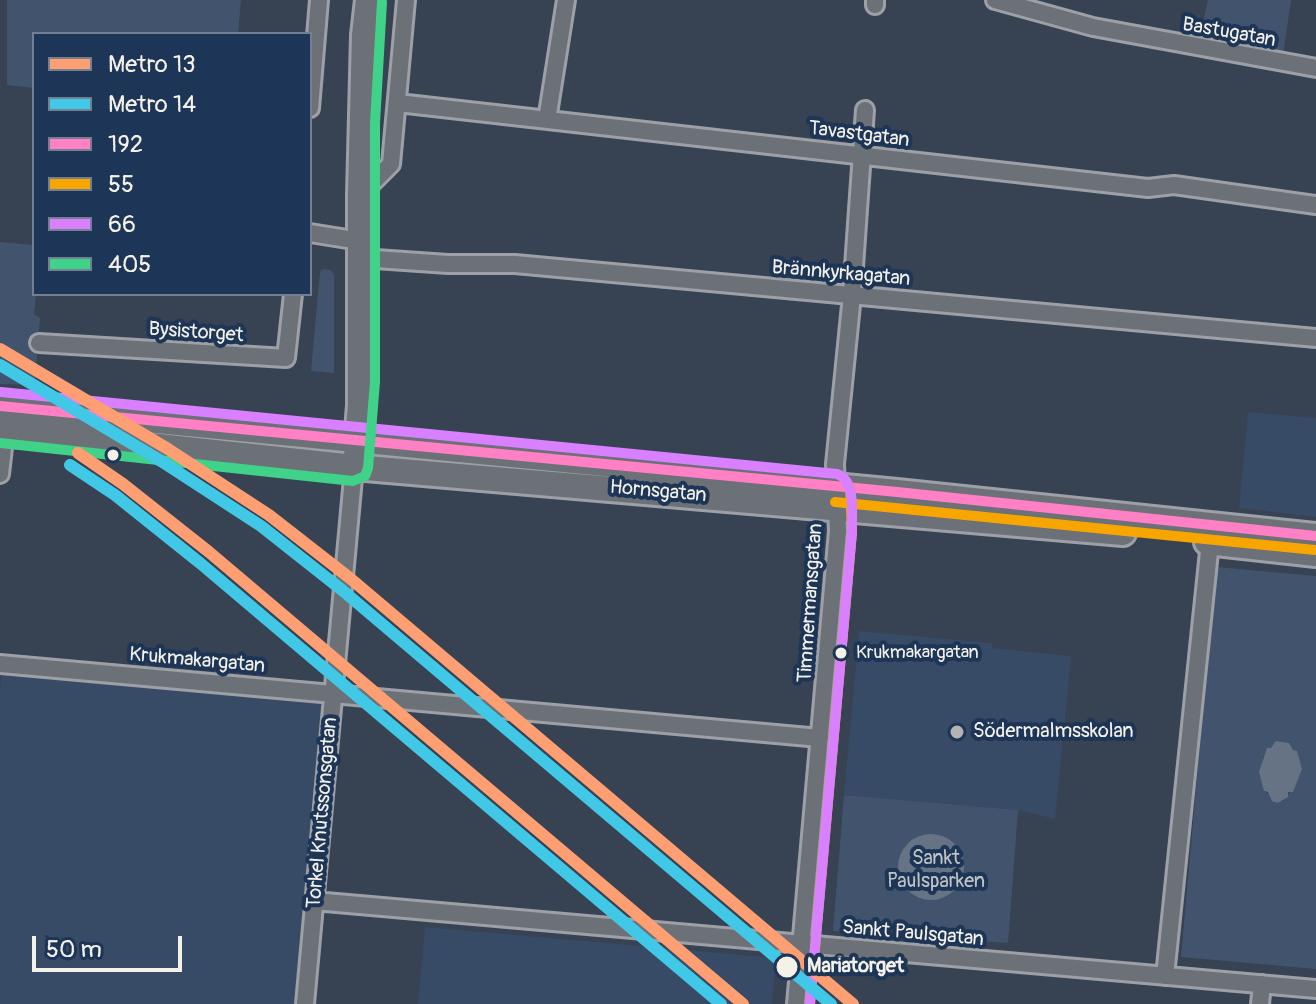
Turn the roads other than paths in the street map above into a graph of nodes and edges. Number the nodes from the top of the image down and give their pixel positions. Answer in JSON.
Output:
{"nodes":[{"id":1,"x":319,"y":0,"type":"edge"},
{"id":2,"x":368,"y":0,"type":"edge"},
{"id":3,"x":406,"y":0,"type":"edge"},
{"id":4,"x":566,"y":0,"type":"edge"},
{"id":5,"x":995,"y":0,"type":"edge"},
{"id":6,"x":1316,"y":68,"type":"edge"},
{"id":7,"x":312,"y":84,"type":"edge"},
{"id":8,"x":398,"y":103,"type":"junction"},
{"id":9,"x":865,"y":110,"type":"dead end"},
{"id":10,"x":547,"y":120,"type":"junction"},
{"id":11,"x":862,"y":155,"type":"junction"},
{"id":12,"x":360,"y":195,"type":"junction"},
{"id":13,"x":1316,"y":205,"type":"edge"},
{"id":14,"x":312,"y":234,"type":"edge"},
{"id":15,"x":361,"y":250,"type":"junction"},
{"id":16,"x":852,"y":295,"type":"junction"},
{"id":17,"x":293,"y":296,"type":"edge"},
{"id":18,"x":1316,"y":338,"type":"edge"},
{"id":19,"x":39,"y":343,"type":"dead end"},
{"id":20,"x":3,"y":418,"type":"edge"},
{"id":21,"x":357,"y":440,"type":"junction"},
{"id":22,"x":354,"y":467,"type":"junction"},
{"id":23,"x":0,"y":474,"type":"edge"},
{"id":24,"x":837,"y":497,"type":"junction"},
{"id":25,"x":1316,"y":536,"type":"edge"},
{"id":26,"x":1210,"y":542,"type":"junction"},
{"id":27,"x":1316,"y":554,"type":"edge"},
{"id":28,"x":0,"y":664,"type":"edge"},
{"id":29,"x":334,"y":693,"type":"junction"},
{"id":30,"x":820,"y":738,"type":"junction"},
{"id":31,"x":314,"y":901,"type":"junction"},
{"id":32,"x":801,"y":944,"type":"junction"},
{"id":33,"x":1165,"y":976,"type":"junction"},
{"id":34,"x":1262,"y":984,"type":"junction"},
{"id":35,"x":1316,"y":989,"type":"edge"},
{"id":36,"x":305,"y":1004,"type":"edge"},
{"id":37,"x":796,"y":1004,"type":"edge"},
{"id":38,"x":1260,"y":1004,"type":"edge"}],
"edges":[{"from":1,"to":7,"type":"street"},
{"from":2,"to":12,"type":"street","name":"Torkel Knutssonsgatan"},
{"from":3,"to":8,"type":"street"},
{"from":4,"to":10,"type":"street"},
{"from":5,"to":6,"type":"street","name":"Bastugatan"},
{"from":8,"to":10,"type":"street","name":"Tavastgatan"},
{"from":8,"to":12,"type":"street"},
{"from":9,"to":11,"type":"street","name":"Timmermansgatan"},
{"from":10,"to":11,"type":"street","name":"Tavastgatan"},
{"from":11,"to":13,"type":"street","name":"Tavastgatan"},
{"from":11,"to":16,"type":"street","name":"Timmermansgatan"},
{"from":12,"to":15,"type":"street","name":"Torkel Knutssonsgatan"},
{"from":14,"to":15,"type":"street","name":"Brännkyrkagatan"},
{"from":15,"to":16,"type":"street","name":"Brännkyrkagatan"},
{"from":15,"to":21,"type":"street","name":"Torkel Knutssonsgatan"},
{"from":16,"to":18,"type":"street","name":"Brännkyrkagatan"},
{"from":16,"to":24,"type":"street","name":"Timmermansgatan"},
{"from":17,"to":19,"type":"street","name":"Bysistorget"},
{"from":20,"to":21,"type":"street","name":"Hornsgatan"},
{"from":20,"to":22,"type":"street","name":"Hornsgatan"},
{"from":20,"to":23,"type":"street"},
{"from":21,"to":22,"type":"street","name":"Torkel Knutssonsgatan"},
{"from":21,"to":24,"type":"street","name":"Hornsgatan"},
{"from":22,"to":24,"type":"street","name":"Hornsgatan"},
{"from":22,"to":29,"type":"street","name":"Torkel Knutssonsgatan"},
{"from":24,"to":25,"type":"street","name":"Hornsgatan"},
{"from":24,"to":26,"type":"street","name":"Hornsgatan"},
{"from":24,"to":30,"type":"street","name":"Timmermansgatan"},
{"from":26,"to":27,"type":"street","name":"Hornsgatan"},
{"from":26,"to":33,"type":"street"},
{"from":28,"to":29,"type":"street","name":"Krukmakargatan"},
{"from":29,"to":30,"type":"street","name":"Krukmakargatan"},
{"from":29,"to":31,"type":"street","name":"Torkel Knutssonsgatan"},
{"from":30,"to":32,"type":"street","name":"Timmermansgatan"},
{"from":31,"to":32,"type":"street","name":"Sankt Paulsgatan"},
{"from":31,"to":36,"type":"street","name":"Torkel Knutssonsgatan"},
{"from":32,"to":33,"type":"street","name":"Sankt Paulsgatan"},
{"from":32,"to":37,"type":"street","name":"Timmermansgatan"},
{"from":33,"to":34,"type":"street","name":"Sankt Paulsgatan"},
{"from":34,"to":35,"type":"street","name":"Sankt Paulsgatan"},
{"from":34,"to":38,"type":"street"}]}
